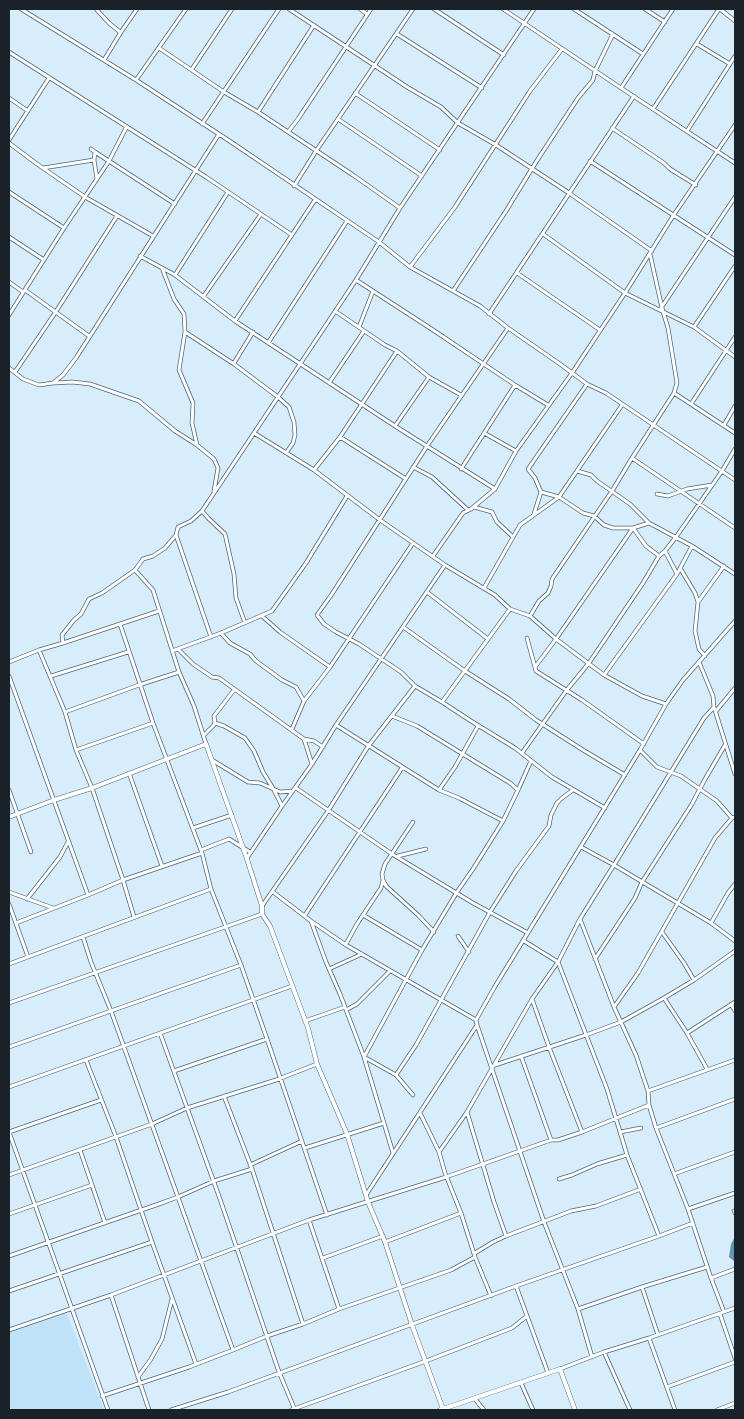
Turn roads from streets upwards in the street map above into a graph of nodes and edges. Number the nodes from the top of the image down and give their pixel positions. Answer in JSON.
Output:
{"nodes":[{"id":1,"x":20,"y":9,"type":"edge"},
{"id":2,"x":96,"y":9,"type":"edge"},
{"id":3,"x":137,"y":9,"type":"edge"},
{"id":4,"x":184,"y":9,"type":"edge"},
{"id":5,"x":232,"y":9,"type":"edge"},
{"id":6,"x":279,"y":9,"type":"edge"},
{"id":7,"x":290,"y":9,"type":"edge"},
{"id":8,"x":360,"y":9,"type":"edge"},
{"id":9,"x":371,"y":9,"type":"edge"},
{"id":10,"x":412,"y":9,"type":"edge"},
{"id":11,"x":434,"y":9,"type":"edge"},
{"id":12,"x":503,"y":9,"type":"edge"},
{"id":13,"x":534,"y":9,"type":"edge"},
{"id":14,"x":574,"y":9,"type":"edge"},
{"id":15,"x":645,"y":9,"type":"edge"},
{"id":16,"x":674,"y":9,"type":"edge"},
{"id":17,"x":719,"y":9,"type":"edge"},
{"id":18,"x":367,"y":14,"type":"junction"},
{"id":19,"x":735,"y":21,"type":"edge"},
{"id":20,"x":665,"y":22,"type":"junction"},
{"id":21,"x":525,"y":23,"type":"junction"},
{"id":22,"x":314,"y":25,"type":"junction"},
{"id":23,"x":120,"y":32,"type":"junction"},
{"id":24,"x":397,"y":34,"type":"junction"},
{"id":25,"x":613,"y":34,"type":"junction"},
{"id":26,"x":697,"y":44,"type":"junction"},
{"id":27,"x":346,"y":46,"type":"junction"},
{"id":28,"x":159,"y":48,"type":"junction"},
{"id":29,"x":562,"y":48,"type":"junction"},
{"id":30,"x":9,"y":52,"type":"edge"},
{"id":31,"x":643,"y":54,"type":"junction"},
{"id":32,"x":504,"y":55,"type":"junction"},
{"id":33,"x":735,"y":56,"type":"edge"},
{"id":34,"x":104,"y":60,"type":"junction"},
{"id":35,"x":730,"y":64,"type":"junction"},
{"id":36,"x":374,"y":66,"type":"junction"},
{"id":37,"x":192,"y":69,"type":"junction"},
{"id":38,"x":595,"y":71,"type":"junction"},
{"id":39,"x":49,"y":78,"type":"junction"},
{"id":40,"x":136,"y":80,"type":"junction"},
{"id":41,"x":482,"y":88,"type":"junction"},
{"id":42,"x":621,"y":88,"type":"junction"},
{"id":43,"x":224,"y":92,"type":"junction"},
{"id":44,"x":356,"y":93,"type":"junction"},
{"id":45,"x":634,"y":96,"type":"junction"},
{"id":46,"x":9,"y":98,"type":"edge"},
{"id":47,"x":653,"y":109,"type":"junction"},
{"id":48,"x":28,"y":111,"type":"junction"},
{"id":49,"x":258,"y":112,"type":"junction"},
{"id":50,"x":338,"y":119,"type":"junction"},
{"id":51,"x":458,"y":123,"type":"junction"},
{"id":52,"x":202,"y":124,"type":"junction"},
{"id":53,"x":735,"y":125,"type":"edge"},
{"id":54,"x":126,"y":128,"type":"junction"},
{"id":55,"x":612,"y":128,"type":"junction"},
{"id":56,"x":687,"y":131,"type":"junction"},
{"id":57,"x":288,"y":132,"type":"junction"},
{"id":58,"x":219,"y":134,"type":"junction"},
{"id":59,"x":9,"y":141,"type":"edge"},
{"id":60,"x":496,"y":145,"type":"junction"},
{"id":61,"x":91,"y":149,"type":"dead end"},
{"id":62,"x":440,"y":150,"type":"junction"},
{"id":63,"x":316,"y":151,"type":"junction"},
{"id":64,"x":718,"y":151,"type":"junction"},
{"id":65,"x":95,"y":152,"type":"junction"},
{"id":66,"x":94,"y":160,"type":"junction"},
{"id":67,"x":590,"y":161,"type":"junction"},
{"id":68,"x":109,"y":162,"type":"junction"},
{"id":69,"x":735,"y":163,"type":"edge"},
{"id":70,"x":43,"y":168,"type":"junction"},
{"id":71,"x":531,"y":170,"type":"junction"},
{"id":72,"x":196,"y":171,"type":"junction"},
{"id":73,"x":422,"y":176,"type":"junction"},
{"id":74,"x":97,"y":180,"type":"junction"},
{"id":75,"x":696,"y":185,"type":"junction"},
{"id":76,"x":294,"y":186,"type":"junction"},
{"id":77,"x":9,"y":192,"type":"edge"},
{"id":78,"x":228,"y":192,"type":"junction"},
{"id":79,"x":569,"y":193,"type":"junction"},
{"id":80,"x":86,"y":197,"type":"junction"},
{"id":81,"x":735,"y":197,"type":"edge"},
{"id":82,"x":315,"y":200,"type":"junction"},
{"id":83,"x":175,"y":204,"type":"junction"},
{"id":84,"x":400,"y":208,"type":"junction"},
{"id":85,"x":261,"y":214,"type":"junction"},
{"id":86,"x":117,"y":216,"type":"junction"},
{"id":87,"x":674,"y":216,"type":"junction"},
{"id":88,"x":347,"y":221,"type":"junction"},
{"id":89,"x":64,"y":228,"type":"junction"},
{"id":90,"x":543,"y":234,"type":"junction"},
{"id":91,"x":292,"y":235,"type":"junction"},
{"id":92,"x":153,"y":236,"type":"junction"},
{"id":93,"x":9,"y":237,"type":"edge"},
{"id":94,"x":708,"y":238,"type":"junction"},
{"id":95,"x":379,"y":242,"type":"junction"},
{"id":96,"x":651,"y":253,"type":"junction"},
{"id":97,"x":735,"y":255,"type":"edge"},
{"id":98,"x":140,"y":256,"type":"junction"},
{"id":99,"x":44,"y":260,"type":"junction"},
{"id":100,"x":735,"y":266,"type":"edge"},
{"id":101,"x":410,"y":267,"type":"junction"},
{"id":102,"x":162,"y":268,"type":"junction"},
{"id":103,"x":517,"y":273,"type":"junction"},
{"id":104,"x":175,"y":275,"type":"junction"},
{"id":105,"x":356,"y":280,"type":"junction"},
{"id":106,"x":9,"y":282,"type":"edge"},
{"id":107,"x":24,"y":291,"type":"junction"},
{"id":108,"x":373,"y":291,"type":"junction"},
{"id":109,"x":453,"y":291,"type":"junction"},
{"id":110,"x":625,"y":293,"type":"junction"},
{"id":111,"x":203,"y":297,"type":"junction"},
{"id":112,"x":335,"y":311,"type":"junction"},
{"id":113,"x":662,"y":311,"type":"junction"},
{"id":114,"x":55,"y":313,"type":"junction"},
{"id":115,"x":489,"y":314,"type":"junction"},
{"id":116,"x":9,"y":315,"type":"edge"},
{"id":117,"x":235,"y":321,"type":"junction"},
{"id":118,"x":358,"y":327,"type":"junction"},
{"id":119,"x":694,"y":327,"type":"junction"},
{"id":120,"x":508,"y":328,"type":"junction"},
{"id":121,"x":600,"y":330,"type":"junction"},
{"id":122,"x":364,"y":331,"type":"junction"},
{"id":123,"x":185,"y":332,"type":"junction"},
{"id":124,"x":253,"y":332,"type":"junction"},
{"id":125,"x":89,"y":336,"type":"junction"},
{"id":126,"x":735,"y":336,"type":"edge"},
{"id":127,"x":268,"y":343,"type":"junction"},
{"id":128,"x":397,"y":351,"type":"junction"},
{"id":129,"x":726,"y":351,"type":"junction"},
{"id":130,"x":735,"y":357,"type":"edge"},
{"id":131,"x":234,"y":364,"type":"junction"},
{"id":132,"x":300,"y":364,"type":"junction"},
{"id":133,"x":484,"y":365,"type":"junction"},
{"id":134,"x":9,"y":368,"type":"edge"},
{"id":135,"x":15,"y":372,"type":"junction"},
{"id":136,"x":572,"y":373,"type":"junction"},
{"id":137,"x":429,"y":377,"type":"junction"},
{"id":138,"x":53,"y":383,"type":"junction"},
{"id":139,"x":329,"y":383,"type":"junction"},
{"id":140,"x":587,"y":384,"type":"junction"},
{"id":141,"x":514,"y":386,"type":"junction"},
{"id":142,"x":674,"y":393,"type":"junction"},
{"id":143,"x":461,"y":395,"type":"junction"},
{"id":144,"x":278,"y":397,"type":"junction"},
{"id":145,"x":363,"y":404,"type":"junction"},
{"id":146,"x":690,"y":404,"type":"junction"},
{"id":147,"x":548,"y":405,"type":"junction"},
{"id":148,"x":622,"y":405,"type":"junction"},
{"id":149,"x":735,"y":406,"type":"edge"},
{"id":150,"x":653,"y":425,"type":"junction"},
{"id":151,"x":724,"y":425,"type":"junction"},
{"id":152,"x":394,"y":426,"type":"junction"},
{"id":153,"x":254,"y":433,"type":"junction"},
{"id":154,"x":484,"y":433,"type":"junction"},
{"id":155,"x":735,"y":434,"type":"edge"},
{"id":156,"x":340,"y":437,"type":"junction"},
{"id":157,"x":197,"y":445,"type":"junction"},
{"id":158,"x":427,"y":446,"type":"junction"},
{"id":159,"x":735,"y":449,"type":"edge"},
{"id":160,"x":516,"y":450,"type":"junction"},
{"id":161,"x":286,"y":453,"type":"junction"},
{"id":162,"x":632,"y":458,"type":"junction"},
{"id":163,"x":413,"y":467,"type":"junction"},
{"id":164,"x":461,"y":469,"type":"junction"},
{"id":165,"x":314,"y":470,"type":"junction"},
{"id":166,"x":577,"y":471,"type":"junction"},
{"id":167,"x":722,"y":471,"type":"junction"},
{"id":168,"x":406,"y":479,"type":"junction"},
{"id":169,"x":735,"y":480,"type":"edge"},
{"id":170,"x":712,"y":485,"type":"junction"},
{"id":171,"x":495,"y":489,"type":"junction"},
{"id":172,"x":612,"y":491,"type":"junction"},
{"id":173,"x":681,"y":491,"type":"junction"},
{"id":174,"x":541,"y":492,"type":"junction"},
{"id":175,"x":657,"y":494,"type":"dead end"},
{"id":176,"x":347,"y":496,"type":"junction"},
{"id":177,"x":212,"y":497,"type":"junction"},
{"id":178,"x":559,"y":497,"type":"junction"},
{"id":179,"x":700,"y":504,"type":"junction"},
{"id":180,"x":474,"y":507,"type":"junction"},
{"id":181,"x":468,"y":510,"type":"junction"},
{"id":182,"x":202,"y":511,"type":"junction"},
{"id":183,"x":534,"y":515,"type":"junction"},
{"id":184,"x":594,"y":516,"type":"junction"},
{"id":185,"x":380,"y":520,"type":"junction"},
{"id":186,"x":649,"y":523,"type":"junction"},
{"id":187,"x":633,"y":528,"type":"junction"},
{"id":188,"x":735,"y":528,"type":"edge"},
{"id":189,"x":176,"y":535,"type":"junction"},
{"id":190,"x":513,"y":537,"type":"junction"},
{"id":191,"x":676,"y":537,"type":"junction"},
{"id":192,"x":412,"y":543,"type":"junction"},
{"id":193,"x":692,"y":546,"type":"junction"},
{"id":194,"x":665,"y":552,"type":"junction"},
{"id":195,"x":433,"y":556,"type":"junction"},
{"id":196,"x":659,"y":556,"type":"junction"},
{"id":197,"x":445,"y":564,"type":"junction"},
{"id":198,"x":724,"y":566,"type":"junction"},
{"id":199,"x":680,"y":568,"type":"junction"},
{"id":200,"x":135,"y":570,"type":"junction"},
{"id":201,"x":677,"y":574,"type":"junction"},
{"id":202,"x":735,"y":574,"type":"edge"},
{"id":203,"x":484,"y":588,"type":"junction"},
{"id":204,"x":427,"y":592,"type":"junction"},
{"id":205,"x":698,"y":602,"type":"junction"},
{"id":206,"x":510,"y":609,"type":"junction"},
{"id":207,"x":159,"y":612,"type":"junction"},
{"id":208,"x":262,"y":616,"type":"junction"},
{"id":209,"x":530,"y":616,"type":"junction"},
{"id":210,"x":735,"y":622,"type":"edge"},
{"id":211,"x":245,"y":623,"type":"junction"},
{"id":212,"x":120,"y":624,"type":"junction"},
{"id":213,"x":403,"y":627,"type":"junction"},
{"id":214,"x":734,"y":627,"type":"edge"},
{"id":215,"x":221,"y":633,"type":"junction"},
{"id":216,"x":211,"y":636,"type":"junction"},
{"id":217,"x":527,"y":638,"type":"dead end"},
{"id":218,"x":348,"y":639,"type":"junction"},
{"id":219,"x":488,"y":639,"type":"junction"},
{"id":220,"x":556,"y":639,"type":"junction"},
{"id":221,"x":63,"y":644,"type":"junction"},
{"id":222,"x":178,"y":649,"type":"junction"},
{"id":223,"x":39,"y":650,"type":"junction"},
{"id":224,"x":172,"y":651,"type":"junction"},
{"id":225,"x":128,"y":652,"type":"junction"},
{"id":226,"x":705,"y":656,"type":"junction"},
{"id":227,"x":381,"y":660,"type":"junction"},
{"id":228,"x":9,"y":662,"type":"edge"},
{"id":229,"x":699,"y":662,"type":"junction"},
{"id":230,"x":589,"y":663,"type":"junction"},
{"id":231,"x":330,"y":666,"type":"junction"},
{"id":232,"x":535,"y":667,"type":"junction"},
{"id":233,"x":466,"y":671,"type":"junction"},
{"id":234,"x":179,"y":672,"type":"junction"},
{"id":235,"x":604,"y":675,"type":"junction"},
{"id":236,"x":9,"y":676,"type":"edge"},
{"id":237,"x":51,"y":676,"type":"junction"},
{"id":238,"x":139,"y":685,"type":"junction"},
{"id":239,"x":415,"y":686,"type":"junction"},
{"id":240,"x":735,"y":688,"type":"edge"},
{"id":241,"x":234,"y":690,"type":"junction"},
{"id":242,"x":566,"y":691,"type":"junction"},
{"id":243,"x":304,"y":701,"type":"junction"},
{"id":244,"x":442,"y":702,"type":"junction"},
{"id":245,"x":666,"y":704,"type":"junction"},
{"id":246,"x":714,"y":707,"type":"junction"},
{"id":247,"x":64,"y":712,"type":"junction"},
{"id":248,"x":716,"y":712,"type":"junction"},
{"id":249,"x":392,"y":716,"type":"junction"},
{"id":250,"x":153,"y":723,"type":"junction"},
{"id":251,"x":215,"y":723,"type":"junction"},
{"id":252,"x":543,"y":724,"type":"junction"},
{"id":253,"x":336,"y":725,"type":"junction"},
{"id":254,"x":478,"y":726,"type":"junction"},
{"id":255,"x":292,"y":729,"type":"junction"},
{"id":256,"x":204,"y":735,"type":"junction"},
{"id":257,"x":304,"y":739,"type":"junction"},
{"id":258,"x":206,"y":744,"type":"junction"},
{"id":259,"x":644,"y":744,"type":"junction"},
{"id":260,"x":369,"y":745,"type":"junction"},
{"id":261,"x":725,"y":745,"type":"junction"},
{"id":262,"x":323,"y":747,"type":"junction"},
{"id":263,"x":76,"y":750,"type":"junction"},
{"id":264,"x":640,"y":750,"type":"junction"},
{"id":265,"x":522,"y":753,"type":"junction"},
{"id":266,"x":463,"y":754,"type":"junction"},
{"id":267,"x":167,"y":760,"type":"junction"},
{"id":268,"x":211,"y":760,"type":"junction"},
{"id":269,"x":531,"y":761,"type":"junction"},
{"id":270,"x":312,"y":764,"type":"junction"},
{"id":271,"x":402,"y":768,"type":"junction"},
{"id":272,"x":735,"y":769,"type":"edge"},
{"id":273,"x":671,"y":772,"type":"junction"},
{"id":274,"x":129,"y":774,"type":"junction"},
{"id":275,"x":735,"y":774,"type":"edge"},
{"id":276,"x":625,"y":775,"type":"junction"},
{"id":277,"x":92,"y":788,"type":"junction"},
{"id":278,"x":700,"y":788,"type":"junction"},
{"id":279,"x":9,"y":790,"type":"edge"},
{"id":280,"x":274,"y":790,"type":"junction"},
{"id":281,"x":294,"y":790,"type":"junction"},
{"id":282,"x":439,"y":790,"type":"junction"},
{"id":283,"x":518,"y":790,"type":"junction"},
{"id":284,"x":573,"y":790,"type":"junction"},
{"id":285,"x":54,"y":800,"type":"junction"},
{"id":286,"x":282,"y":806,"type":"junction"},
{"id":287,"x":605,"y":808,"type":"junction"},
{"id":288,"x":328,"y":810,"type":"junction"},
{"id":289,"x":17,"y":814,"type":"junction"},
{"id":290,"x":232,"y":815,"type":"junction"},
{"id":291,"x":9,"y":817,"type":"edge"},
{"id":292,"x":734,"y":818,"type":"edge"},
{"id":293,"x":502,"y":821,"type":"junction"},
{"id":294,"x":413,"y":822,"type":"dead end"},
{"id":295,"x":193,"y":828,"type":"junction"},
{"id":296,"x":361,"y":832,"type":"junction"},
{"id":297,"x":68,"y":842,"type":"junction"},
{"id":298,"x":581,"y":847,"type":"junction"},
{"id":299,"x":243,"y":848,"type":"junction"},
{"id":300,"x":426,"y":849,"type":"dead end"},
{"id":301,"x":201,"y":851,"type":"junction"},
{"id":302,"x":32,"y":852,"type":"dead end"},
{"id":303,"x":250,"y":852,"type":"junction"},
{"id":304,"x":392,"y":854,"type":"junction"},
{"id":305,"x":397,"y":857,"type":"junction"},
{"id":306,"x":247,"y":858,"type":"junction"},
{"id":307,"x":614,"y":865,"type":"junction"},
{"id":308,"x":162,"y":866,"type":"junction"},
{"id":309,"x":123,"y":880,"type":"junction"},
{"id":310,"x":383,"y":880,"type":"junction"},
{"id":311,"x":642,"y":882,"type":"junction"},
{"id":312,"x":735,"y":884,"type":"edge"},
{"id":313,"x":211,"y":889,"type":"junction"},
{"id":314,"x":9,"y":892,"type":"edge"},
{"id":315,"x":273,"y":892,"type":"junction"},
{"id":316,"x":457,"y":892,"type":"junction"},
{"id":317,"x":88,"y":895,"type":"junction"},
{"id":318,"x":27,"y":899,"type":"junction"},
{"id":319,"x":678,"y":903,"type":"junction"},
{"id":320,"x":9,"y":904,"type":"edge"},
{"id":321,"x":262,"y":906,"type":"junction"},
{"id":322,"x":54,"y":908,"type":"junction"},
{"id":323,"x":490,"y":912,"type":"junction"},
{"id":324,"x":262,"y":914,"type":"junction"},
{"id":325,"x":305,"y":915,"type":"junction"},
{"id":326,"x":363,"y":915,"type":"junction"},
{"id":327,"x":134,"y":916,"type":"junction"},
{"id":328,"x":580,"y":919,"type":"junction"},
{"id":329,"x":311,"y":921,"type":"junction"},
{"id":330,"x":16,"y":923,"type":"junction"},
{"id":331,"x":711,"y":923,"type":"junction"},
{"id":332,"x":225,"y":928,"type":"junction"},
{"id":333,"x":434,"y":932,"type":"junction"},
{"id":334,"x":662,"y":932,"type":"junction"},
{"id":335,"x":528,"y":933,"type":"junction"},
{"id":336,"x":458,"y":936,"type":"dead end"},
{"id":337,"x":83,"y":937,"type":"junction"},
{"id":338,"x":524,"y":941,"type":"junction"},
{"id":339,"x":735,"y":942,"type":"edge"},
{"id":340,"x":346,"y":945,"type":"junction"},
{"id":341,"x":422,"y":950,"type":"junction"},
{"id":342,"x":735,"y":951,"type":"edge"},
{"id":343,"x":469,"y":952,"type":"junction"},
{"id":344,"x":362,"y":954,"type":"junction"},
{"id":345,"x":28,"y":957,"type":"junction"},
{"id":346,"x":595,"y":960,"type":"junction"},
{"id":347,"x":558,"y":962,"type":"junction"},
{"id":348,"x":9,"y":964,"type":"edge"},
{"id":349,"x":241,"y":964,"type":"junction"},
{"id":350,"x":329,"y":969,"type":"junction"},
{"id":351,"x":390,"y":971,"type":"junction"},
{"id":352,"x":96,"y":972,"type":"junction"},
{"id":353,"x":407,"y":980,"type":"junction"},
{"id":354,"x":694,"y":980,"type":"junction"},
{"id":355,"x":292,"y":986,"type":"junction"},
{"id":356,"x":664,"y":998,"type":"junction"},
{"id":357,"x":253,"y":999,"type":"junction"},
{"id":358,"x":441,"y":999,"type":"junction"},
{"id":359,"x":532,"y":999,"type":"junction"},
{"id":360,"x":735,"y":1002,"type":"edge"},
{"id":361,"x":9,"y":1003,"type":"edge"},
{"id":362,"x":731,"y":1004,"type":"junction"},
{"id":363,"x":345,"y":1008,"type":"junction"},
{"id":364,"x":614,"y":1008,"type":"junction"},
{"id":365,"x":111,"y":1011,"type":"junction"},
{"id":366,"x":735,"y":1011,"type":"edge"},
{"id":367,"x":476,"y":1020,"type":"junction"},
{"id":368,"x":305,"y":1021,"type":"junction"},
{"id":369,"x":621,"y":1022,"type":"junction"},
{"id":370,"x":476,"y":1025,"type":"junction"},
{"id":371,"x":160,"y":1033,"type":"junction"},
{"id":372,"x":687,"y":1033,"type":"junction"},
{"id":373,"x":586,"y":1035,"type":"junction"},
{"id":374,"x":268,"y":1039,"type":"junction"},
{"id":375,"x":124,"y":1046,"type":"junction"},
{"id":376,"x":9,"y":1047,"type":"edge"},
{"id":377,"x":548,"y":1048,"type":"junction"},
{"id":378,"x":521,"y":1056,"type":"junction"},
{"id":379,"x":364,"y":1058,"type":"junction"},
{"id":380,"x":86,"y":1060,"type":"junction"},
{"id":381,"x":735,"y":1060,"type":"edge"},
{"id":382,"x":317,"y":1064,"type":"junction"},
{"id":383,"x":493,"y":1067,"type":"junction"},
{"id":384,"x":707,"y":1069,"type":"junction"},
{"id":385,"x":174,"y":1071,"type":"junction"},
{"id":386,"x":396,"y":1076,"type":"junction"},
{"id":387,"x":281,"y":1078,"type":"junction"},
{"id":388,"x":9,"y":1087,"type":"edge"},
{"id":389,"x":648,"y":1091,"type":"junction"},
{"id":390,"x":413,"y":1095,"type":"dead end"},
{"id":391,"x":224,"y":1096,"type":"junction"},
{"id":392,"x":735,"y":1099,"type":"edge"},
{"id":393,"x":101,"y":1100,"type":"junction"},
{"id":394,"x":649,"y":1105,"type":"junction"},
{"id":395,"x":187,"y":1108,"type":"junction"},
{"id":396,"x":420,"y":1112,"type":"junction"},
{"id":397,"x":467,"y":1112,"type":"junction"},
{"id":398,"x":616,"y":1118,"type":"junction"},
{"id":399,"x":384,"y":1123,"type":"junction"},
{"id":400,"x":152,"y":1124,"type":"junction"},
{"id":401,"x":641,"y":1128,"type":"dead end"},
{"id":402,"x":656,"y":1128,"type":"junction"},
{"id":403,"x":9,"y":1132,"type":"edge"},
{"id":404,"x":582,"y":1132,"type":"junction"},
{"id":405,"x":620,"y":1132,"type":"junction"},
{"id":406,"x":347,"y":1134,"type":"junction"},
{"id":407,"x":116,"y":1137,"type":"junction"},
{"id":408,"x":551,"y":1140,"type":"junction"},
{"id":409,"x":302,"y":1141,"type":"junction"},
{"id":410,"x":305,"y":1148,"type":"junction"},
{"id":411,"x":80,"y":1150,"type":"junction"},
{"id":412,"x":519,"y":1150,"type":"junction"},
{"id":413,"x":439,"y":1152,"type":"junction"},
{"id":414,"x":735,"y":1152,"type":"edge"},
{"id":415,"x":393,"y":1154,"type":"junction"},
{"id":416,"x":627,"y":1155,"type":"junction"},
{"id":417,"x":482,"y":1164,"type":"junction"},
{"id":418,"x":250,"y":1165,"type":"junction"},
{"id":419,"x":22,"y":1170,"type":"junction"},
{"id":420,"x":252,"y":1170,"type":"junction"},
{"id":421,"x":674,"y":1174,"type":"junction"},
{"id":422,"x":9,"y":1175,"type":"edge"},
{"id":423,"x":446,"y":1177,"type":"junction"},
{"id":424,"x":559,"y":1178,"type":"dead end"},
{"id":425,"x":214,"y":1181,"type":"junction"},
{"id":426,"x":92,"y":1186,"type":"junction"},
{"id":427,"x":641,"y":1189,"type":"junction"},
{"id":428,"x":735,"y":1193,"type":"edge"},
{"id":429,"x":366,"y":1195,"type":"junction"},
{"id":430,"x":178,"y":1197,"type":"junction"},
{"id":431,"x":368,"y":1202,"type":"junction"},
{"id":432,"x":34,"y":1205,"type":"junction"},
{"id":433,"x":688,"y":1209,"type":"junction"},
{"id":434,"x":142,"y":1210,"type":"junction"},
{"id":435,"x":461,"y":1213,"type":"junction"},
{"id":436,"x":9,"y":1214,"type":"edge"},
{"id":437,"x":327,"y":1215,"type":"junction"},
{"id":438,"x":309,"y":1220,"type":"junction"},
{"id":439,"x":544,"y":1222,"type":"junction"},
{"id":440,"x":105,"y":1223,"type":"junction"},
{"id":441,"x":693,"y":1223,"type":"junction"},
{"id":442,"x":273,"y":1234,"type":"junction"},
{"id":443,"x":383,"y":1236,"type":"junction"},
{"id":444,"x":506,"y":1236,"type":"junction"},
{"id":445,"x":659,"y":1236,"type":"junction"},
{"id":446,"x":152,"y":1242,"type":"junction"},
{"id":447,"x":385,"y":1242,"type":"junction"},
{"id":448,"x":48,"y":1243,"type":"junction"},
{"id":449,"x":237,"y":1248,"type":"junction"},
{"id":450,"x":475,"y":1255,"type":"junction"},
{"id":451,"x":9,"y":1256,"type":"edge"},
{"id":452,"x":323,"y":1258,"type":"junction"},
{"id":453,"x":201,"y":1261,"type":"junction"},
{"id":454,"x":707,"y":1267,"type":"junction"},
{"id":455,"x":735,"y":1269,"type":"edge"},
{"id":456,"x":562,"y":1270,"type":"junction"},
{"id":457,"x":60,"y":1274,"type":"junction"},
{"id":458,"x":164,"y":1275,"type":"junction"},
{"id":459,"x":711,"y":1278,"type":"junction"},
{"id":460,"x":516,"y":1286,"type":"junction"},
{"id":461,"x":642,"y":1287,"type":"junction"},
{"id":462,"x":400,"y":1288,"type":"junction"},
{"id":463,"x":9,"y":1291,"type":"edge"},
{"id":464,"x":111,"y":1295,"type":"junction"},
{"id":465,"x":491,"y":1296,"type":"junction"},
{"id":466,"x":172,"y":1298,"type":"junction"},
{"id":467,"x":71,"y":1308,"type":"junction"},
{"id":468,"x":735,"y":1308,"type":"edge"},
{"id":469,"x":339,"y":1309,"type":"junction"},
{"id":470,"x":578,"y":1309,"type":"junction"},
{"id":471,"x":722,"y":1313,"type":"junction"},
{"id":472,"x":527,"y":1316,"type":"junction"},
{"id":473,"x":303,"y":1324,"type":"junction"},
{"id":474,"x":412,"y":1325,"type":"junction"},
{"id":475,"x":9,"y":1330,"type":"edge"},
{"id":476,"x":658,"y":1335,"type":"junction"},
{"id":477,"x":267,"y":1336,"type":"junction"},
{"id":478,"x":650,"y":1338,"type":"junction"},
{"id":479,"x":233,"y":1350,"type":"junction"},
{"id":480,"x":604,"y":1352,"type":"junction"},
{"id":481,"x":592,"y":1357,"type":"junction"},
{"id":482,"x":735,"y":1358,"type":"edge"},
{"id":483,"x":426,"y":1361,"type":"junction"},
{"id":484,"x":735,"y":1362,"type":"edge"},
{"id":485,"x":196,"y":1364,"type":"junction"},
{"id":486,"x":560,"y":1369,"type":"junction"},
{"id":487,"x":279,"y":1372,"type":"junction"},
{"id":488,"x":548,"y":1373,"type":"junction"},
{"id":489,"x":138,"y":1378,"type":"junction"},
{"id":490,"x":140,"y":1383,"type":"junction"},
{"id":491,"x":521,"y":1383,"type":"junction"},
{"id":492,"x":667,"y":1387,"type":"junction"},
{"id":493,"x":102,"y":1396,"type":"junction"},
{"id":494,"x":475,"y":1398,"type":"junction"},
{"id":495,"x":735,"y":1403,"type":"edge"},
{"id":496,"x":108,"y":1410,"type":"edge"},
{"id":497,"x":149,"y":1410,"type":"edge"},
{"id":498,"x":171,"y":1410,"type":"edge"},
{"id":499,"x":293,"y":1410,"type":"edge"},
{"id":500,"x":442,"y":1410,"type":"edge"},
{"id":501,"x":484,"y":1410,"type":"edge"},
{"id":502,"x":532,"y":1410,"type":"edge"},
{"id":503,"x":575,"y":1410,"type":"edge"},
{"id":504,"x":630,"y":1410,"type":"edge"},
{"id":505,"x":676,"y":1410,"type":"edge"},
{"id":506,"x":717,"y":1410,"type":"edge"}],
"edges":[{"from":1,"to":34,"type":"street"},
{"from":2,"to":23,"type":"street"},
{"from":3,"to":23,"type":"street"},
{"from":4,"to":28,"type":"street"},
{"from":5,"to":37,"type":"street"},
{"from":6,"to":43,"type":"street"},
{"from":7,"to":22,"type":"street"},
{"from":8,"to":18,"type":"street"},
{"from":9,"to":18,"type":"street"},
{"from":10,"to":24,"type":"street"},
{"from":11,"to":32,"type":"street"},
{"from":12,"to":21,"type":"street"},
{"from":13,"to":21,"type":"street"},
{"from":14,"to":25,"type":"street"},
{"from":15,"to":20,"type":"street"},
{"from":16,"to":20,"type":"street"},
{"from":17,"to":19,"type":"street"},
{"from":17,"to":26,"type":"street"},
{"from":18,"to":27,"type":"street"},
{"from":20,"to":31,"type":"street"},
{"from":21,"to":29,"type":"street"},
{"from":21,"to":32,"type":"street"},
{"from":22,"to":27,"type":"street"},
{"from":22,"to":49,"type":"street"},
{"from":23,"to":34,"type":"street"},
{"from":24,"to":36,"type":"street"},
{"from":24,"to":41,"type":"street"},
{"from":25,"to":31,"type":"street"},
{"from":25,"to":38,"type":"street"},
{"from":26,"to":35,"type":"street"},
{"from":26,"to":47,"type":"street"},
{"from":27,"to":36,"type":"street"},
{"from":27,"to":57,"type":"street"},
{"from":28,"to":37,"type":"street"},
{"from":28,"to":40,"type":"street"},
{"from":29,"to":38,"type":"street"},
{"from":29,"to":60,"type":"street"},
{"from":30,"to":39,"type":"street"},
{"from":31,"to":42,"type":"street"},
{"from":32,"to":41,"type":"street"},
{"from":33,"to":35,"type":"street"},
{"from":34,"to":40,"type":"street"},
{"from":35,"to":56,"type":"street"},
{"from":36,"to":44,"type":"street"},
{"from":36,"to":51,"type":"street"},
{"from":37,"to":43,"type":"street"},
{"from":38,"to":42,"type":"street"},
{"from":38,"to":71,"type":"street"},
{"from":39,"to":48,"type":"street"},
{"from":39,"to":54,"type":"street"},
{"from":40,"to":52,"type":"street"},
{"from":41,"to":51,"type":"street"},
{"from":42,"to":45,"type":"street"},
{"from":43,"to":49,"type":"street"},
{"from":43,"to":52,"type":"street"},
{"from":44,"to":50,"type":"street"},
{"from":44,"to":62,"type":"street"},
{"from":45,"to":47,"type":"street"},
{"from":45,"to":55,"type":"street"},
{"from":46,"to":48,"type":"street"},
{"from":47,"to":56,"type":"street"},
{"from":48,"to":59,"type":"street"},
{"from":49,"to":57,"type":"street"},
{"from":50,"to":63,"type":"street"},
{"from":50,"to":73,"type":"street"},
{"from":51,"to":60,"type":"street"},
{"from":51,"to":62,"type":"street"},
{"from":52,"to":58,"type":"street"},
{"from":53,"to":64,"type":"street"},
{"from":54,"to":68,"type":"street"},
{"from":54,"to":72,"type":"street"},
{"from":55,"to":67,"type":"street"},
{"from":55,"to":75,"type":"street"},
{"from":56,"to":64,"type":"street"},
{"from":57,"to":63,"type":"street"},
{"from":58,"to":72,"type":"street"},
{"from":58,"to":76,"type":"street"},
{"from":59,"to":70,"type":"street"},
{"from":60,"to":71,"type":"street"},
{"from":60,"to":101,"type":"street"},
{"from":61,"to":65,"type":"street"},
{"from":62,"to":73,"type":"street"},
{"from":63,"to":76,"type":"street"},
{"from":63,"to":84,"type":"street"},
{"from":64,"to":69,"type":"street"},
{"from":64,"to":75,"type":"street"},
{"from":65,"to":66,"type":"street"},
{"from":65,"to":68,"type":"street"},
{"from":66,"to":70,"type":"street"},
{"from":66,"to":74,"type":"street"},
{"from":67,"to":79,"type":"street"},
{"from":67,"to":87,"type":"street"},
{"from":68,"to":74,"type":"street"},
{"from":68,"to":83,"type":"street"},
{"from":70,"to":80,"type":"street"},
{"from":71,"to":79,"type":"street"},
{"from":71,"to":109,"type":"street"},
{"from":72,"to":78,"type":"street"},
{"from":72,"to":83,"type":"street"},
{"from":73,"to":84,"type":"street"},
{"from":74,"to":80,"type":"street"},
{"from":75,"to":87,"type":"street"},
{"from":76,"to":82,"type":"street"},
{"from":77,"to":89,"type":"street"},
{"from":78,"to":85,"type":"street"},
{"from":78,"to":104,"type":"street"},
{"from":79,"to":90,"type":"street"},
{"from":79,"to":96,"type":"street"},
{"from":80,"to":86,"type":"street"},
{"from":80,"to":89,"type":"street"},
{"from":81,"to":94,"type":"street"},
{"from":82,"to":88,"type":"street"},
{"from":82,"to":91,"type":"street"},
{"from":83,"to":92,"type":"street"},
{"from":84,"to":95,"type":"street"},
{"from":85,"to":91,"type":"street"},
{"from":85,"to":111,"type":"street"},
{"from":86,"to":92,"type":"street"},
{"from":86,"to":114,"type":"street"},
{"from":87,"to":94,"type":"street"},
{"from":87,"to":96,"type":"street"},
{"from":88,"to":95,"type":"street"},
{"from":88,"to":127,"type":"street"},
{"from":89,"to":99,"type":"street"},
{"from":90,"to":103,"type":"street"},
{"from":90,"to":110,"type":"street"},
{"from":91,"to":117,"type":"street"},
{"from":92,"to":98,"type":"street"},
{"from":93,"to":99,"type":"street"},
{"from":94,"to":97,"type":"street"},
{"from":94,"to":113,"type":"street"},
{"from":95,"to":101,"type":"street"},
{"from":95,"to":105,"type":"street"},
{"from":96,"to":110,"type":"street"},
{"from":96,"to":113,"type":"street"},
{"from":98,"to":102,"type":"street"},
{"from":98,"to":125,"type":"street"},
{"from":99,"to":107,"type":"street"},
{"from":100,"to":119,"type":"street"},
{"from":101,"to":109,"type":"street"},
{"from":102,"to":104,"type":"street"},
{"from":102,"to":123,"type":"street"},
{"from":103,"to":115,"type":"street"},
{"from":103,"to":121,"type":"street"},
{"from":104,"to":111,"type":"street"},
{"from":105,"to":108,"type":"street"},
{"from":105,"to":112,"type":"street"},
{"from":106,"to":107,"type":"street"},
{"from":107,"to":114,"type":"street"},
{"from":107,"to":116,"type":"street"},
{"from":108,"to":118,"type":"street"},
{"from":108,"to":133,"type":"street"},
{"from":109,"to":115,"type":"street"},
{"from":110,"to":113,"type":"street"},
{"from":110,"to":121,"type":"street"},
{"from":111,"to":117,"type":"street"},
{"from":112,"to":118,"type":"street"},
{"from":112,"to":132,"type":"street"},
{"from":113,"to":119,"type":"street"},
{"from":113,"to":142,"type":"street"},
{"from":114,"to":125,"type":"street"},
{"from":114,"to":135,"type":"street"},
{"from":115,"to":120,"type":"street"},
{"from":117,"to":124,"type":"street"},
{"from":118,"to":122,"type":"street"},
{"from":119,"to":129,"type":"street"},
{"from":120,"to":133,"type":"street"},
{"from":120,"to":136,"type":"street"},
{"from":121,"to":136,"type":"street"},
{"from":122,"to":128,"type":"street"},
{"from":122,"to":139,"type":"street"},
{"from":123,"to":131,"type":"street"},
{"from":123,"to":157,"type":"street"},
{"from":124,"to":127,"type":"street"},
{"from":124,"to":131,"type":"street"},
{"from":125,"to":138,"type":"street"},
{"from":126,"to":129,"type":"street"},
{"from":127,"to":132,"type":"street"},
{"from":128,"to":137,"type":"street"},
{"from":128,"to":145,"type":"street"},
{"from":129,"to":130,"type":"street"},
{"from":129,"to":146,"type":"street"},
{"from":131,"to":144,"type":"street"},
{"from":132,"to":139,"type":"street"},
{"from":132,"to":144,"type":"street"},
{"from":133,"to":141,"type":"street"},
{"from":133,"to":143,"type":"street"},
{"from":134,"to":135,"type":"street"},
{"from":135,"to":138,"type":"street"},
{"from":136,"to":140,"type":"street"},
{"from":136,"to":147,"type":"street"},
{"from":137,"to":143,"type":"street"},
{"from":137,"to":152,"type":"street"},
{"from":138,"to":157,"type":"street"},
{"from":139,"to":145,"type":"street"},
{"from":140,"to":148,"type":"street"},
{"from":140,"to":174,"type":"street"},
{"from":141,"to":147,"type":"street"},
{"from":141,"to":154,"type":"street"},
{"from":142,"to":146,"type":"street"},
{"from":142,"to":150,"type":"street"},
{"from":143,"to":158,"type":"street"},
{"from":144,"to":153,"type":"street"},
{"from":144,"to":161,"type":"street"},
{"from":145,"to":152,"type":"street"},
{"from":145,"to":156,"type":"street"},
{"from":146,"to":151,"type":"street"},
{"from":147,"to":160,"type":"street"},
{"from":148,"to":150,"type":"street"},
{"from":148,"to":166,"type":"street"},
{"from":149,"to":151,"type":"street"},
{"from":150,"to":162,"type":"street"},
{"from":150,"to":167,"type":"street"},
{"from":151,"to":155,"type":"street"},
{"from":152,"to":158,"type":"street"},
{"from":153,"to":161,"type":"street"},
{"from":153,"to":177,"type":"street"},
{"from":154,"to":160,"type":"street"},
{"from":154,"to":164,"type":"street"},
{"from":156,"to":165,"type":"street"},
{"from":156,"to":168,"type":"street"},
{"from":157,"to":177,"type":"street"},
{"from":158,"to":163,"type":"street"},
{"from":158,"to":164,"type":"street"},
{"from":159,"to":167,"type":"street"},
{"from":160,"to":171,"type":"street"},
{"from":161,"to":165,"type":"street"},
{"from":162,"to":172,"type":"street"},
{"from":162,"to":173,"type":"street"},
{"from":163,"to":168,"type":"street"},
{"from":163,"to":181,"type":"street"},
{"from":164,"to":171,"type":"street"},
{"from":165,"to":176,"type":"street"},
{"from":166,"to":172,"type":"street"},
{"from":166,"to":178,"type":"street"},
{"from":167,"to":169,"type":"street"},
{"from":167,"to":170,"type":"street"},
{"from":168,"to":185,"type":"street"},
{"from":170,"to":173,"type":"street"},
{"from":170,"to":179,"type":"street"},
{"from":171,"to":180,"type":"street"},
{"from":172,"to":184,"type":"street"},
{"from":172,"to":186,"type":"street"},
{"from":173,"to":175,"type":"street"},
{"from":173,"to":179,"type":"street"},
{"from":174,"to":178,"type":"street"},
{"from":174,"to":183,"type":"street"},
{"from":176,"to":185,"type":"street"},
{"from":176,"to":208,"type":"street"},
{"from":177,"to":182,"type":"street"},
{"from":178,"to":183,"type":"street"},
{"from":178,"to":184,"type":"street"},
{"from":179,"to":188,"type":"street"},
{"from":179,"to":191,"type":"street"},
{"from":180,"to":181,"type":"street"},
{"from":180,"to":190,"type":"street"},
{"from":181,"to":195,"type":"street"},
{"from":182,"to":189,"type":"street"},
{"from":182,"to":211,"type":"street"},
{"from":183,"to":190,"type":"street"},
{"from":184,"to":187,"type":"street"},
{"from":184,"to":209,"type":"street"},
{"from":185,"to":192,"type":"street"},
{"from":185,"to":218,"type":"street"},
{"from":186,"to":187,"type":"street"},
{"from":186,"to":191,"type":"street"},
{"from":187,"to":196,"type":"street"},
{"from":187,"to":220,"type":"street"},
{"from":189,"to":200,"type":"street"},
{"from":189,"to":216,"type":"street"},
{"from":190,"to":203,"type":"street"},
{"from":191,"to":193,"type":"street"},
{"from":191,"to":194,"type":"street"},
{"from":192,"to":195,"type":"street"},
{"from":192,"to":218,"type":"street"},
{"from":193,"to":198,"type":"street"},
{"from":193,"to":199,"type":"street"},
{"from":194,"to":196,"type":"street"},
{"from":194,"to":201,"type":"street"},
{"from":195,"to":197,"type":"street"},
{"from":196,"to":230,"type":"street"},
{"from":197,"to":203,"type":"street"},
{"from":197,"to":204,"type":"street"},
{"from":198,"to":202,"type":"street"},
{"from":198,"to":205,"type":"street"},
{"from":199,"to":201,"type":"street"},
{"from":199,"to":205,"type":"street"},
{"from":200,"to":207,"type":"street"},
{"from":200,"to":221,"type":"street"},
{"from":201,"to":235,"type":"street"},
{"from":203,"to":206,"type":"street"},
{"from":204,"to":213,"type":"street"},
{"from":204,"to":219,"type":"street"},
{"from":205,"to":226,"type":"street"},
{"from":206,"to":209,"type":"street"},
{"from":206,"to":219,"type":"street"},
{"from":207,"to":212,"type":"street"},
{"from":207,"to":224,"type":"street"},
{"from":208,"to":211,"type":"street"},
{"from":208,"to":231,"type":"street"},
{"from":209,"to":220,"type":"street"},
{"from":210,"to":214,"type":"street"},
{"from":211,"to":215,"type":"street"},
{"from":212,"to":221,"type":"street"},
{"from":212,"to":225,"type":"street"},
{"from":213,"to":227,"type":"street"},
{"from":213,"to":233,"type":"street"},
{"from":214,"to":226,"type":"street"},
{"from":215,"to":216,"type":"street"},
{"from":215,"to":243,"type":"street"},
{"from":216,"to":222,"type":"street"},
{"from":217,"to":232,"type":"street"},
{"from":218,"to":227,"type":"street"},
{"from":218,"to":231,"type":"street"},
{"from":219,"to":233,"type":"street"},
{"from":220,"to":230,"type":"street"},
{"from":220,"to":232,"type":"street"},
{"from":221,"to":223,"type":"street"},
{"from":222,"to":224,"type":"street"},
{"from":222,"to":241,"type":"street"},
{"from":223,"to":228,"type":"street"},
{"from":223,"to":237,"type":"street"},
{"from":224,"to":234,"type":"street"},
{"from":225,"to":237,"type":"street"},
{"from":225,"to":238,"type":"street"},
{"from":226,"to":229,"type":"street"},
{"from":227,"to":239,"type":"street"},
{"from":227,"to":253,"type":"street"},
{"from":229,"to":245,"type":"street"},
{"from":229,"to":246,"type":"street"},
{"from":230,"to":235,"type":"street"},
{"from":230,"to":242,"type":"street"},
{"from":231,"to":243,"type":"street"},
{"from":232,"to":242,"type":"street"},
{"from":233,"to":244,"type":"street"},
{"from":233,"to":252,"type":"street"},
{"from":234,"to":238,"type":"street"},
{"from":234,"to":256,"type":"street"},
{"from":235,"to":245,"type":"street"},
{"from":236,"to":285,"type":"street"},
{"from":237,"to":247,"type":"street"},
{"from":238,"to":247,"type":"street"},
{"from":238,"to":250,"type":"street"},
{"from":239,"to":244,"type":"street"},
{"from":239,"to":249,"type":"street"},
{"from":240,"to":248,"type":"street"},
{"from":241,"to":251,"type":"street"},
{"from":241,"to":255,"type":"street"},
{"from":242,"to":252,"type":"street"},
{"from":242,"to":259,"type":"street"},
{"from":243,"to":255,"type":"street"},
{"from":244,"to":254,"type":"street"},
{"from":245,"to":259,"type":"street"},
{"from":246,"to":248,"type":"street"},
{"from":246,"to":273,"type":"street"},
{"from":247,"to":263,"type":"street"},
{"from":248,"to":261,"type":"street"},
{"from":249,"to":260,"type":"street"},
{"from":249,"to":266,"type":"street"},
{"from":250,"to":263,"type":"street"},
{"from":250,"to":267,"type":"street"},
{"from":251,"to":256,"type":"street"},
{"from":251,"to":280,"type":"street"},
{"from":252,"to":265,"type":"street"},
{"from":252,"to":276,"type":"street"},
{"from":253,"to":260,"type":"street"},
{"from":253,"to":262,"type":"street"},
{"from":254,"to":265,"type":"street"},
{"from":254,"to":266,"type":"street"},
{"from":255,"to":257,"type":"street"},
{"from":256,"to":258,"type":"street"},
{"from":257,"to":262,"type":"street"},
{"from":257,"to":270,"type":"street"},
{"from":258,"to":267,"type":"street"},
{"from":258,"to":268,"type":"street"},
{"from":259,"to":264,"type":"street"},
{"from":260,"to":271,"type":"street"},
{"from":260,"to":288,"type":"street"},
{"from":261,"to":272,"type":"street"},
{"from":261,"to":278,"type":"street"},
{"from":262,"to":270,"type":"street"},
{"from":263,"to":277,"type":"street"},
{"from":264,"to":273,"type":"street"},
{"from":264,"to":276,"type":"street"},
{"from":265,"to":269,"type":"street"},
{"from":266,"to":282,"type":"street"},
{"from":266,"to":283,"type":"street"},
{"from":267,"to":274,"type":"street"},
{"from":267,"to":295,"type":"street"},
{"from":268,"to":280,"type":"street"},
{"from":268,"to":290,"type":"street"},
{"from":269,"to":283,"type":"street"},
{"from":269,"to":284,"type":"street"},
{"from":270,"to":281,"type":"street"},
{"from":271,"to":282,"type":"street"},
{"from":271,"to":296,"type":"street"},
{"from":272,"to":275,"type":"street"},
{"from":273,"to":278,"type":"street"},
{"from":273,"to":307,"type":"street"},
{"from":274,"to":277,"type":"street"},
{"from":274,"to":308,"type":"street"},
{"from":276,"to":287,"type":"street"},
{"from":277,"to":285,"type":"street"},
{"from":277,"to":309,"type":"street"},
{"from":278,"to":292,"type":"street"},
{"from":278,"to":311,"type":"street"},
{"from":279,"to":289,"type":"street"},
{"from":280,"to":281,"type":"street"},
{"from":280,"to":286,"type":"street"},
{"from":281,"to":286,"type":"street"},
{"from":281,"to":288,"type":"street"},
{"from":282,"to":293,"type":"street"},
{"from":283,"to":293,"type":"street"},
{"from":284,"to":287,"type":"street"},
{"from":284,"to":323,"type":"street"},
{"from":285,"to":289,"type":"street"},
{"from":285,"to":297,"type":"street"},
{"from":286,"to":303,"type":"street"},
{"from":287,"to":298,"type":"street"},
{"from":288,"to":296,"type":"street"},
{"from":288,"to":315,"type":"street"},
{"from":289,"to":291,"type":"street"},
{"from":289,"to":302,"type":"street"},
{"from":290,"to":295,"type":"street"},
{"from":290,"to":299,"type":"street"},
{"from":292,"to":319,"type":"street"},
{"from":293,"to":316,"type":"street"},
{"from":294,"to":304,"type":"street"},
{"from":295,"to":301,"type":"street"},
{"from":296,"to":304,"type":"street"},
{"from":296,"to":325,"type":"street"},
{"from":297,"to":317,"type":"street"},
{"from":297,"to":318,"type":"street"},
{"from":298,"to":307,"type":"street"},
{"from":298,"to":335,"type":"street"},
{"from":299,"to":301,"type":"street"},
{"from":299,"to":303,"type":"street"},
{"from":299,"to":306,"type":"street"},
{"from":300,"to":305,"type":"street"},
{"from":301,"to":308,"type":"street"},
{"from":301,"to":313,"type":"street"},
{"from":303,"to":306,"type":"street"},
{"from":304,"to":305,"type":"street"},
{"from":304,"to":310,"type":"street"},
{"from":305,"to":316,"type":"street"},
{"from":306,"to":321,"type":"street"},
{"from":307,"to":311,"type":"street"},
{"from":307,"to":328,"type":"street"},
{"from":308,"to":309,"type":"street"},
{"from":309,"to":317,"type":"street"},
{"from":309,"to":327,"type":"street"},
{"from":310,"to":326,"type":"street"},
{"from":310,"to":333,"type":"street"},
{"from":311,"to":319,"type":"street"},
{"from":311,"to":346,"type":"street"},
{"from":312,"to":331,"type":"street"},
{"from":313,"to":327,"type":"street"},
{"from":313,"to":332,"type":"street"},
{"from":314,"to":318,"type":"street"},
{"from":315,"to":321,"type":"street"},
{"from":315,"to":325,"type":"street"},
{"from":316,"to":323,"type":"street"},
{"from":316,"to":333,"type":"street"},
{"from":317,"to":322,"type":"street"},
{"from":318,"to":322,"type":"street"},
{"from":319,"to":331,"type":"street"},
{"from":319,"to":334,"type":"street"},
{"from":320,"to":330,"type":"street"},
{"from":321,"to":324,"type":"street"},
{"from":322,"to":330,"type":"street"},
{"from":323,"to":335,"type":"street"},
{"from":323,"to":343,"type":"street"},
{"from":324,"to":332,"type":"street"},
{"from":324,"to":355,"type":"street"},
{"from":325,"to":329,"type":"street"},
{"from":326,"to":340,"type":"street"},
{"from":326,"to":341,"type":"street"},
{"from":327,"to":337,"type":"street"},
{"from":328,"to":346,"type":"street"},
{"from":328,"to":347,"type":"street"},
{"from":329,"to":340,"type":"street"},
{"from":329,"to":350,"type":"street"},
{"from":330,"to":345,"type":"street"},
{"from":331,"to":339,"type":"street"},
{"from":332,"to":349,"type":"street"},
{"from":332,"to":352,"type":"street"},
{"from":333,"to":341,"type":"street"},
{"from":334,"to":354,"type":"street"},
{"from":334,"to":364,"type":"street"},
{"from":335,"to":338,"type":"street"},
{"from":336,"to":343,"type":"street"},
{"from":337,"to":345,"type":"street"},
{"from":337,"to":352,"type":"street"},
{"from":338,"to":347,"type":"street"},
{"from":338,"to":367,"type":"street"},
{"from":340,"to":344,"type":"street"},
{"from":341,"to":353,"type":"street"},
{"from":342,"to":354,"type":"street"},
{"from":343,"to":358,"type":"street"},
{"from":344,"to":350,"type":"street"},
{"from":344,"to":351,"type":"street"},
{"from":345,"to":348,"type":"street"},
{"from":346,"to":364,"type":"street"},
{"from":347,"to":359,"type":"street"},
{"from":347,"to":373,"type":"street"},
{"from":349,"to":357,"type":"street"},
{"from":349,"to":365,"type":"street"},
{"from":350,"to":363,"type":"street"},
{"from":351,"to":353,"type":"street"},
{"from":351,"to":363,"type":"street"},
{"from":352,"to":361,"type":"street"},
{"from":352,"to":365,"type":"street"},
{"from":353,"to":358,"type":"street"},
{"from":353,"to":379,"type":"street"},
{"from":354,"to":356,"type":"street"},
{"from":355,"to":357,"type":"street"},
{"from":355,"to":368,"type":"street"},
{"from":356,"to":369,"type":"street"},
{"from":356,"to":372,"type":"street"},
{"from":357,"to":371,"type":"street"},
{"from":357,"to":374,"type":"street"},
{"from":358,"to":367,"type":"street"},
{"from":358,"to":386,"type":"street"},
{"from":359,"to":377,"type":"street"},
{"from":359,"to":383,"type":"street"},
{"from":360,"to":362,"type":"street"},
{"from":362,"to":366,"type":"street"},
{"from":362,"to":372,"type":"street"},
{"from":363,"to":368,"type":"street"},
{"from":363,"to":379,"type":"street"},
{"from":364,"to":369,"type":"street"},
{"from":365,"to":375,"type":"street"},
{"from":365,"to":376,"type":"street"},
{"from":367,"to":370,"type":"street"},
{"from":368,"to":382,"type":"street"},
{"from":369,"to":373,"type":"street"},
{"from":369,"to":389,"type":"street"},
{"from":370,"to":383,"type":"street"},
{"from":370,"to":396,"type":"street"},
{"from":371,"to":375,"type":"street"},
{"from":371,"to":385,"type":"street"},
{"from":372,"to":384,"type":"street"},
{"from":373,"to":377,"type":"street"},
{"from":373,"to":398,"type":"street"},
{"from":374,"to":385,"type":"street"},
{"from":374,"to":387,"type":"street"},
{"from":375,"to":380,"type":"street"},
{"from":375,"to":400,"type":"street"},
{"from":377,"to":378,"type":"street"},
{"from":377,"to":404,"type":"street"},
{"from":378,"to":383,"type":"street"},
{"from":378,"to":408,"type":"street"},
{"from":379,"to":386,"type":"street"},
{"from":379,"to":399,"type":"street"},
{"from":380,"to":388,"type":"street"},
{"from":380,"to":393,"type":"street"},
{"from":381,"to":384,"type":"street"},
{"from":382,"to":387,"type":"street"},
{"from":382,"to":406,"type":"street"},
{"from":383,"to":397,"type":"street"},
{"from":383,"to":412,"type":"street"},
{"from":384,"to":389,"type":"street"},
{"from":385,"to":395,"type":"street"},
{"from":386,"to":390,"type":"street"},
{"from":387,"to":391,"type":"street"},
{"from":387,"to":409,"type":"street"},
{"from":389,"to":394,"type":"street"},
{"from":391,"to":395,"type":"street"},
{"from":391,"to":418,"type":"street"},
{"from":392,"to":402,"type":"street"},
{"from":393,"to":403,"type":"street"},
{"from":393,"to":407,"type":"street"},
{"from":394,"to":398,"type":"street"},
{"from":394,"to":402,"type":"street"},
{"from":395,"to":400,"type":"street"},
{"from":395,"to":425,"type":"street"},
{"from":396,"to":413,"type":"street"},
{"from":396,"to":415,"type":"street"},
{"from":397,"to":413,"type":"street"},
{"from":397,"to":417,"type":"street"},
{"from":398,"to":404,"type":"street"},
{"from":398,"to":405,"type":"street"},
{"from":399,"to":406,"type":"street"},
{"from":399,"to":415,"type":"street"},
{"from":400,"to":407,"type":"street"},
{"from":400,"to":430,"type":"street"},
{"from":401,"to":405,"type":"street"},
{"from":402,"to":421,"type":"street"},
{"from":403,"to":419,"type":"street"},
{"from":404,"to":408,"type":"street"},
{"from":405,"to":416,"type":"street"},
{"from":406,"to":410,"type":"street"},
{"from":406,"to":429,"type":"street"},
{"from":407,"to":411,"type":"street"},
{"from":407,"to":434,"type":"street"},
{"from":408,"to":412,"type":"street"},
{"from":409,"to":410,"type":"street"},
{"from":409,"to":418,"type":"street"},
{"from":410,"to":437,"type":"street"},
{"from":411,"to":419,"type":"street"},
{"from":411,"to":426,"type":"street"},
{"from":412,"to":417,"type":"street"},
{"from":412,"to":439,"type":"street"},
{"from":413,"to":423,"type":"street"},
{"from":414,"to":421,"type":"street"},
{"from":415,"to":429,"type":"street"},
{"from":416,"to":424,"type":"street"},
{"from":416,"to":427,"type":"street"},
{"from":417,"to":423,"type":"street"},
{"from":417,"to":444,"type":"street"},
{"from":418,"to":420,"type":"street"},
{"from":419,"to":422,"type":"street"},
{"from":419,"to":432,"type":"street"},
{"from":420,"to":425,"type":"street"},
{"from":420,"to":442,"type":"street"},
{"from":421,"to":433,"type":"street"},
{"from":423,"to":431,"type":"street"},
{"from":423,"to":435,"type":"street"},
{"from":425,"to":430,"type":"street"},
{"from":425,"to":449,"type":"street"},
{"from":426,"to":432,"type":"street"},
{"from":426,"to":440,"type":"street"},
{"from":427,"to":439,"type":"street"},
{"from":427,"to":445,"type":"street"},
{"from":428,"to":433,"type":"street"},
{"from":429,"to":431,"type":"street"},
{"from":430,"to":434,"type":"street"},
{"from":430,"to":453,"type":"street"},
{"from":431,"to":437,"type":"street"},
{"from":431,"to":443,"type":"street"},
{"from":432,"to":436,"type":"street"},
{"from":432,"to":448,"type":"street"},
{"from":433,"to":441,"type":"street"},
{"from":434,"to":440,"type":"street"},
{"from":434,"to":446,"type":"street"},
{"from":435,"to":447,"type":"street"},
{"from":435,"to":450,"type":"street"},
{"from":437,"to":438,"type":"street"},
{"from":438,"to":442,"type":"street"},
{"from":438,"to":452,"type":"street"},
{"from":439,"to":444,"type":"street"},
{"from":439,"to":456,"type":"street"},
{"from":440,"to":448,"type":"street"},
{"from":441,"to":445,"type":"street"},
{"from":441,"to":454,"type":"street"},
{"from":442,"to":449,"type":"street"},
{"from":442,"to":473,"type":"street"},
{"from":443,"to":447,"type":"street"},
{"from":443,"to":452,"type":"street"},
{"from":444,"to":450,"type":"street"},
{"from":445,"to":456,"type":"street"},
{"from":446,"to":457,"type":"street"},
{"from":446,"to":458,"type":"street"},
{"from":447,"to":462,"type":"street"},
{"from":448,"to":451,"type":"street"},
{"from":448,"to":457,"type":"street"},
{"from":449,"to":453,"type":"street"},
{"from":449,"to":477,"type":"street"},
{"from":450,"to":462,"type":"street"},
{"from":450,"to":465,"type":"street"},
{"from":452,"to":469,"type":"street"},
{"from":453,"to":458,"type":"street"},
{"from":453,"to":479,"type":"street"},
{"from":454,"to":459,"type":"street"},
{"from":454,"to":461,"type":"street"},
{"from":455,"to":459,"type":"street"},
{"from":456,"to":460,"type":"street"},
{"from":456,"to":470,"type":"street"},
{"from":457,"to":463,"type":"street"},
{"from":457,"to":467,"type":"street"},
{"from":458,"to":464,"type":"street"},
{"from":458,"to":466,"type":"street"},
{"from":459,"to":471,"type":"street"},
{"from":460,"to":465,"type":"street"},
{"from":460,"to":472,"type":"street"},
{"from":461,"to":470,"type":"street"},
{"from":461,"to":476,"type":"street"},
{"from":462,"to":469,"type":"street"},
{"from":462,"to":474,"type":"street"},
{"from":464,"to":467,"type":"street"},
{"from":464,"to":489,"type":"street"},
{"from":465,"to":474,"type":"street"},
{"from":466,"to":485,"type":"street"},
{"from":466,"to":489,"type":"street"},
{"from":467,"to":475,"type":"street"},
{"from":467,"to":493,"type":"street"},
{"from":468,"to":471,"type":"street"},
{"from":469,"to":473,"type":"street"},
{"from":470,"to":481,"type":"street"},
{"from":471,"to":476,"type":"street"},
{"from":471,"to":482,"type":"street"},
{"from":472,"to":483,"type":"street"},
{"from":472,"to":488,"type":"street"},
{"from":473,"to":477,"type":"street"},
{"from":474,"to":483,"type":"street"},
{"from":474,"to":487,"type":"street"},
{"from":476,"to":478,"type":"street"},
{"from":477,"to":479,"type":"street"},
{"from":477,"to":487,"type":"street"},
{"from":478,"to":480,"type":"street"},
{"from":478,"to":492,"type":"street"},
{"from":479,"to":485,"type":"street"},
{"from":480,"to":481,"type":"street"},
{"from":480,"to":504,"type":"street"},
{"from":481,"to":486,"type":"street"},
{"from":483,"to":499,"type":"street"},
{"from":483,"to":500,"type":"street"},
{"from":484,"to":492,"type":"street"},
{"from":485,"to":490,"type":"street"},
{"from":486,"to":488,"type":"street"},
{"from":486,"to":503,"type":"street"},
{"from":487,"to":498,"type":"street"},
{"from":487,"to":499,"type":"street"},
{"from":488,"to":491,"type":"street"},
{"from":489,"to":490,"type":"street"},
{"from":490,"to":493,"type":"street"},
{"from":490,"to":497,"type":"street"},
{"from":491,"to":494,"type":"street"},
{"from":491,"to":502,"type":"street"},
{"from":492,"to":505,"type":"street"},
{"from":493,"to":496,"type":"street"},
{"from":494,"to":500,"type":"street"},
{"from":494,"to":501,"type":"street"},
{"from":495,"to":506,"type":"street"}]}
